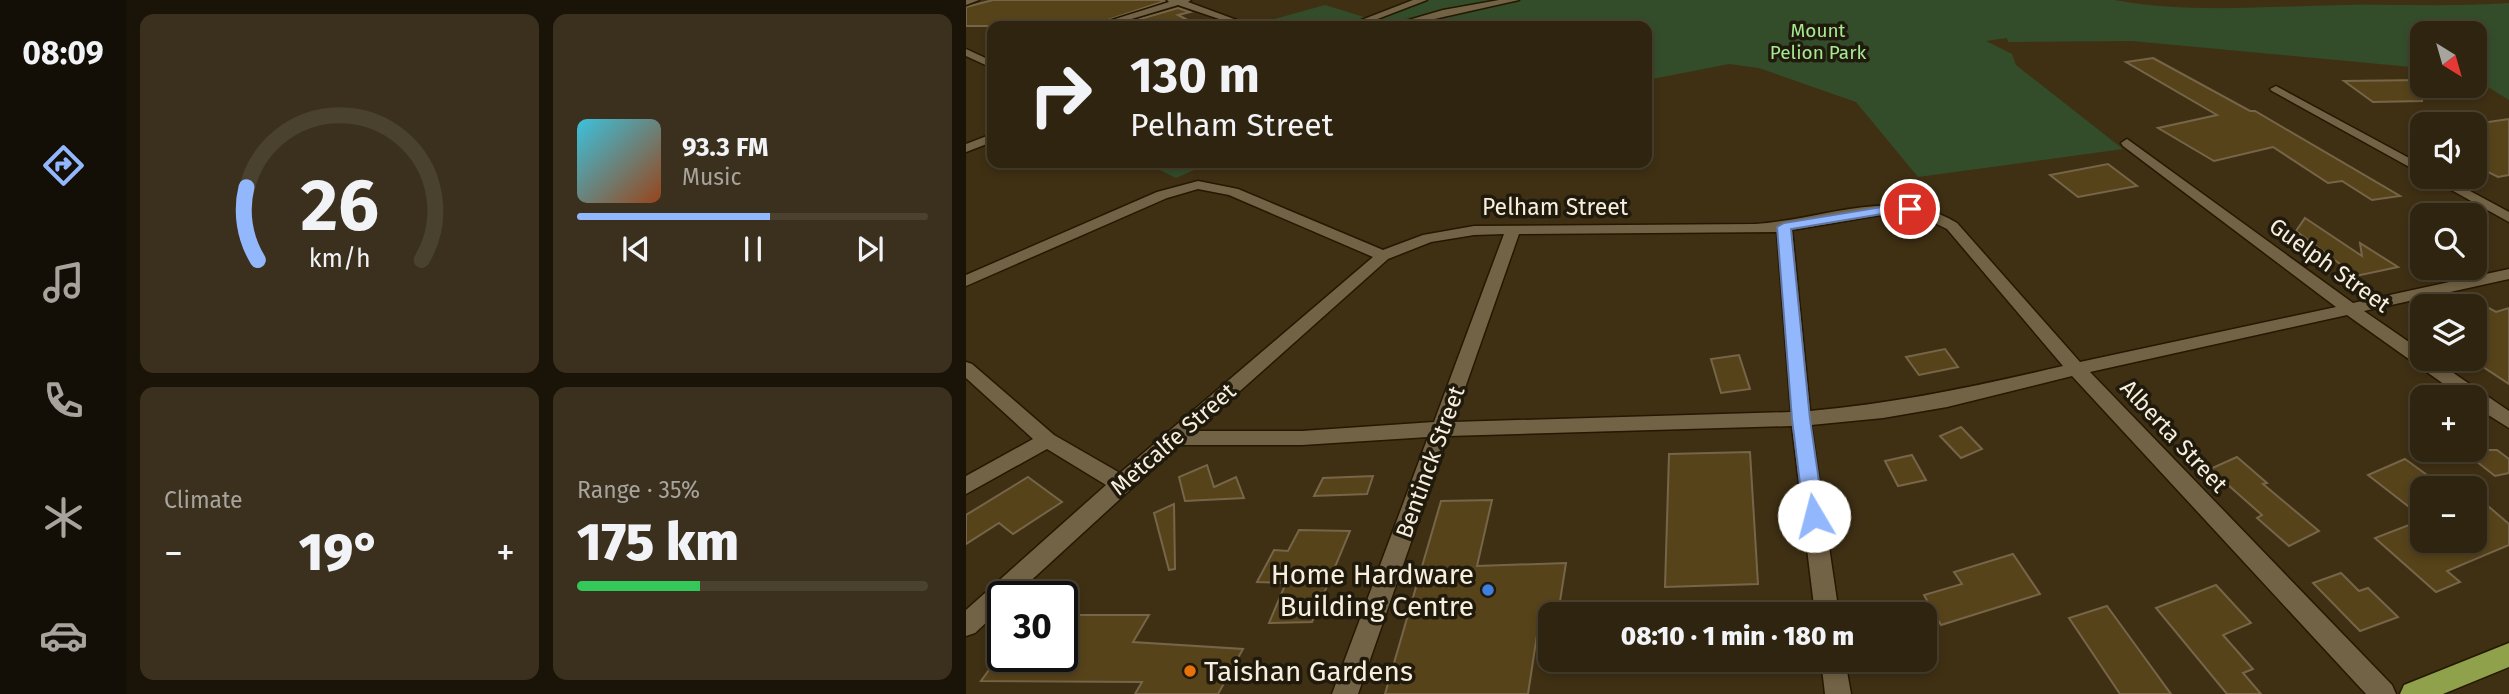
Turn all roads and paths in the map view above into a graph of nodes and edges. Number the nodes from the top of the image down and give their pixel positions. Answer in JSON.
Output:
{"nodes":[{"id":1,"x":974,"y":0,"type":"edge"},
{"id":2,"x":1422,"y":0,"type":"edge"},
{"id":3,"x":1514,"y":0,"type":"edge"},
{"id":4,"x":1179,"y":1,"type":"edge"},
{"id":5,"x":966,"y":2,"type":"edge"},
{"id":6,"x":1114,"y":21,"type":"edge"},
{"id":7,"x":1234,"y":21,"type":"edge"},
{"id":8,"x":1365,"y":21,"type":"edge"},
{"id":9,"x":1412,"y":21,"type":"edge"},
{"id":10,"x":966,"y":52,"type":"edge"},
{"id":11,"x":987,"y":60,"type":"edge"},
{"id":12,"x":2276,"y":89,"type":"dead end"},
{"id":13,"x":987,"y":140,"type":"edge"},
{"id":14,"x":2127,"y":143,"type":"dead end"},
{"id":15,"x":966,"y":148,"type":"edge"},
{"id":16,"x":987,"y":153,"type":"edge"},
{"id":17,"x":966,"y":159,"type":"edge"},
{"id":18,"x":2410,"y":163,"type":"edge"},
{"id":19,"x":2457,"y":189,"type":"edge"},
{"id":20,"x":1929,"y":214,"type":"joint"},
{"id":21,"x":2509,"y":218,"type":"edge"},
{"id":22,"x":1784,"y":227,"type":"junction"},
{"id":23,"x":1513,"y":230,"type":"junction"},
{"id":24,"x":1383,"y":256,"type":"junction"},
{"id":25,"x":2509,"y":274,"type":"edge"},
{"id":26,"x":966,"y":281,"type":"edge"},
{"id":27,"x":2349,"y":309,"type":"junction"},
{"id":28,"x":966,"y":368,"type":"edge"},
{"id":29,"x":2076,"y":369,"type":"junction"},
{"id":30,"x":1801,"y":419,"type":"junction"},
{"id":31,"x":2509,"y":421,"type":"edge"},
{"id":32,"x":1443,"y":429,"type":"junction"},
{"id":33,"x":1177,"y":438,"type":"junction"},
{"id":34,"x":1047,"y":440,"type":"junction"},
{"id":35,"x":1121,"y":484,"type":"junction"},
{"id":36,"x":966,"y":486,"type":"edge"},
{"id":37,"x":1825,"y":602,"type":"edge"},
{"id":38,"x":966,"y":625,"type":"edge"},
{"id":39,"x":2509,"y":655,"type":"edge"},
{"id":40,"x":1835,"y":672,"type":"edge"},
{"id":41,"x":1345,"y":694,"type":"edge"},
{"id":42,"x":1838,"y":694,"type":"edge"},
{"id":43,"x":2383,"y":694,"type":"edge"},
{"id":44,"x":2413,"y":694,"type":"edge"}],
"edges":[{"from":1,"to":5,"type":"street"},
{"from":2,"to":8,"type":"street"},
{"from":3,"to":9,"type":"street"},
{"from":4,"to":6,"type":"street"},
{"from":4,"to":7,"type":"street"},
{"from":10,"to":11,"type":"street"},
{"from":12,"to":18,"type":"street"},
{"from":13,"to":15,"type":"street"},
{"from":14,"to":27,"type":"street","name":"Guelph Street"},
{"from":16,"to":17,"type":"street"},
{"from":19,"to":21,"type":"street"},
{"from":20,"to":22,"type":"street","name":"Pelham Street"},
{"from":20,"to":29,"type":"street","name":"Alberta Street"},
{"from":22,"to":23,"type":"street","name":"Pelham Street"},
{"from":22,"to":30,"type":"street"},
{"from":23,"to":24,"type":"street","name":"Pelham Street"},
{"from":23,"to":32,"type":"street","name":"Bentinck Street"},
{"from":24,"to":26,"type":"street"},
{"from":24,"to":33,"type":"street","name":"Metcalfe Street"},
{"from":25,"to":27,"type":"street"},
{"from":27,"to":29,"type":"street"},
{"from":27,"to":31,"type":"street","name":"Guelph Street"},
{"from":28,"to":34,"type":"street"},
{"from":29,"to":30,"type":"street"},
{"from":29,"to":43,"type":"street","name":"Alberta Street"},
{"from":30,"to":32,"type":"street"},
{"from":30,"to":37,"type":"street"},
{"from":32,"to":33,"type":"street"},
{"from":32,"to":41,"type":"street","name":"Bentinck Street"},
{"from":33,"to":35,"type":"street","name":"Metcalfe Street"},
{"from":34,"to":35,"type":"street"},
{"from":34,"to":36,"type":"street"},
{"from":35,"to":38,"type":"street","name":"Metcalfe Street"},
{"from":39,"to":44,"type":"main road"},
{"from":40,"to":42,"type":"street"}]}
